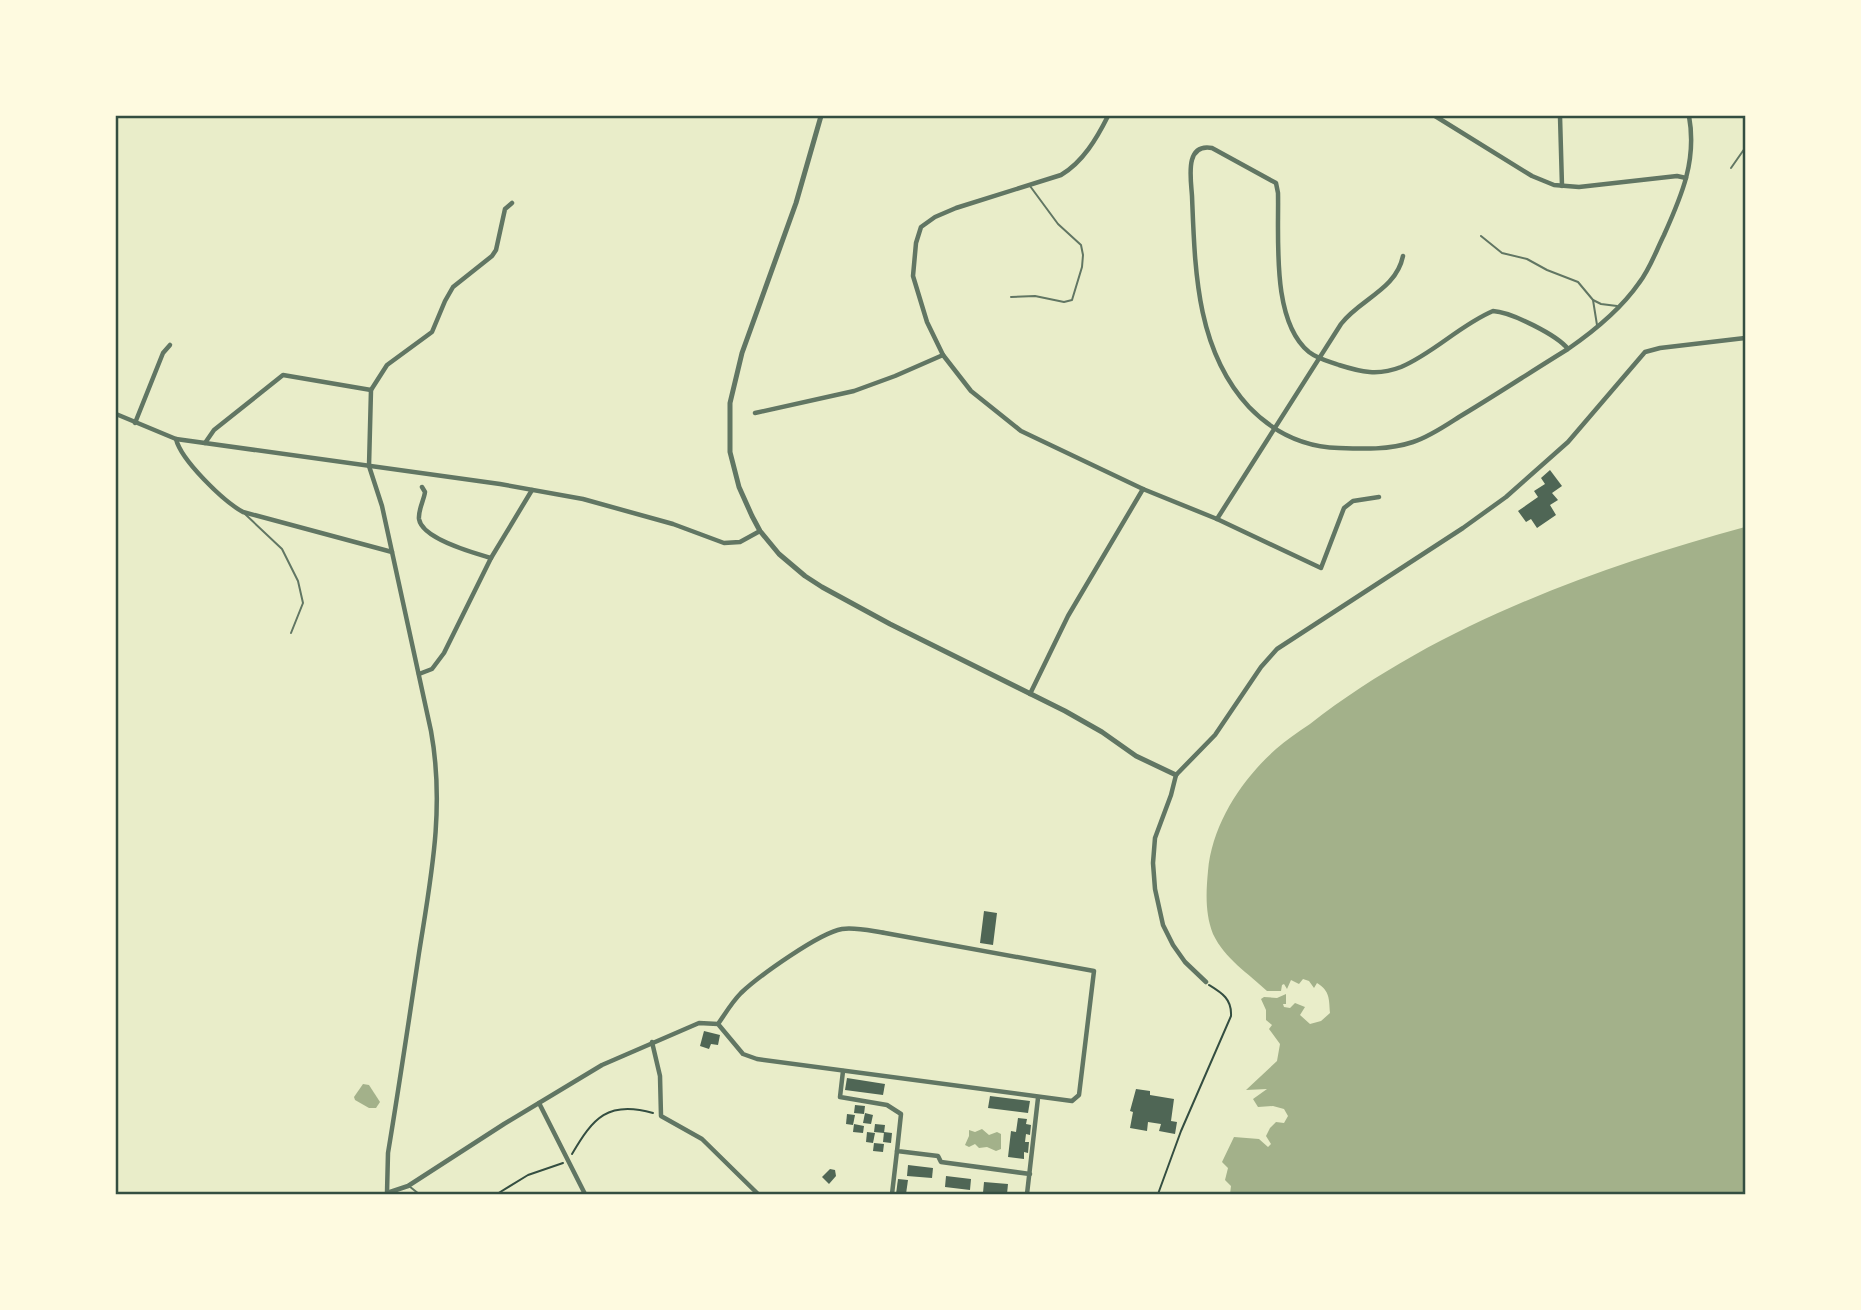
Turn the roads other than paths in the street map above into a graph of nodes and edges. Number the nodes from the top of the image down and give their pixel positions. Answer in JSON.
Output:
{"nodes":[{"id":1,"x":821,"y":116,"type":"edge"},
{"id":2,"x":1108,"y":116,"type":"edge"},
{"id":3,"x":1434,"y":116,"type":"edge"},
{"id":4,"x":1560,"y":116,"type":"edge"},
{"id":5,"x":1689,"y":116,"type":"edge"},
{"id":6,"x":1745,"y":148,"type":"edge"},
{"id":7,"x":1731,"y":168,"type":"dead end"},
{"id":8,"x":1686,"y":178,"type":"junction"},
{"id":9,"x":1030,"y":186,"type":"junction"},
{"id":10,"x":1562,"y":186,"type":"junction"},
{"id":11,"x":512,"y":202,"type":"dead end"},
{"id":12,"x":1481,"y":236,"type":"dead end"},
{"id":13,"x":1403,"y":256,"type":"dead end"},
{"id":14,"x":1012,"y":297,"type":"dead end"},
{"id":15,"x":1593,"y":300,"type":"junction"},
{"id":16,"x":1619,"y":306,"type":"junction"},
{"id":17,"x":1598,"y":326,"type":"junction"},
{"id":18,"x":1745,"y":338,"type":"edge"},
{"id":19,"x":170,"y":345,"type":"dead end"},
{"id":20,"x":1568,"y":349,"type":"junction"},
{"id":21,"x":943,"y":355,"type":"junction"},
{"id":22,"x":1319,"y":358,"type":"junction"},
{"id":23,"x":371,"y":390,"type":"junction"},
{"id":24,"x":755,"y":413,"type":"dead end"},
{"id":25,"x":116,"y":414,"type":"edge"},
{"id":26,"x":135,"y":423,"type":"junction"},
{"id":27,"x":1275,"y":430,"type":"junction"},
{"id":28,"x":176,"y":439,"type":"junction"},
{"id":29,"x":205,"y":443,"type":"junction"},
{"id":30,"x":369,"y":466,"type":"junction"},
{"id":31,"x":422,"y":487,"type":"dead end"},
{"id":32,"x":1143,"y":489,"type":"junction"},
{"id":33,"x":532,"y":490,"type":"junction"},
{"id":34,"x":1378,"y":496,"type":"dead end"},
{"id":35,"x":243,"y":512,"type":"junction"},
{"id":36,"x":1217,"y":519,"type":"junction"},
{"id":37,"x":760,"y":531,"type":"junction"},
{"id":38,"x":392,"y":552,"type":"junction"},
{"id":39,"x":491,"y":558,"type":"junction"},
{"id":40,"x":291,"y":633,"type":"dead end"},
{"id":41,"x":419,"y":674,"type":"junction"},
{"id":42,"x":1029,"y":695,"type":"junction"},
{"id":43,"x":1176,"y":775,"type":"junction"},
{"id":44,"x":1206,"y":982,"type":"road end"},
{"id":45,"x":718,"y":1024,"type":"junction"},
{"id":46,"x":652,"y":1042,"type":"junction"},
{"id":47,"x":844,"y":1071,"type":"junction"},
{"id":48,"x":1038,"y":1098,"type":"junction"},
{"id":49,"x":539,"y":1103,"type":"junction"},
{"id":50,"x":897,"y":1151,"type":"junction"},
{"id":51,"x":1030,"y":1174,"type":"junction"},
{"id":52,"x":408,"y":1186,"type":"junction"},
{"id":53,"x":387,"y":1194,"type":"edge"},
{"id":54,"x":419,"y":1195,"type":"edge"},
{"id":55,"x":585,"y":1195,"type":"edge"},
{"id":56,"x":758,"y":1195,"type":"edge"},
{"id":57,"x":892,"y":1195,"type":"edge"},
{"id":58,"x":1027,"y":1195,"type":"edge"}],
"edges":[{"from":1,"to":37,"type":"street"},
{"from":2,"to":9,"type":"street"},
{"from":3,"to":10,"type":"street"},
{"from":4,"to":10,"type":"street"},
{"from":5,"to":8,"type":"street"},
{"from":6,"to":7,"type":"lane"},
{"from":8,"to":10,"type":"street"},
{"from":8,"to":16,"type":"street"},
{"from":9,"to":14,"type":"lane"},
{"from":9,"to":21,"type":"street"},
{"from":11,"to":23,"type":"street"},
{"from":12,"to":15,"type":"lane"},
{"from":13,"to":22,"type":"street"},
{"from":15,"to":16,"type":"lane"},
{"from":15,"to":17,"type":"lane"},
{"from":16,"to":17,"type":"street"},
{"from":17,"to":20,"type":"street"},
{"from":18,"to":43,"type":"street"},
{"from":19,"to":26,"type":"street"},
{"from":20,"to":22,"type":"street"},
{"from":20,"to":27,"type":"street"},
{"from":21,"to":24,"type":"street"},
{"from":21,"to":32,"type":"street"},
{"from":22,"to":27,"type":"street"},
{"from":22,"to":27,"type":"street"},
{"from":23,"to":29,"type":"street"},
{"from":23,"to":30,"type":"street"},
{"from":25,"to":26,"type":"street"},
{"from":26,"to":28,"type":"street"},
{"from":27,"to":36,"type":"street"},
{"from":28,"to":29,"type":"street"},
{"from":28,"to":35,"type":"street"},
{"from":29,"to":30,"type":"street"},
{"from":30,"to":33,"type":"street"},
{"from":30,"to":38,"type":"street"},
{"from":31,"to":39,"type":"street"},
{"from":32,"to":36,"type":"street"},
{"from":32,"to":42,"type":"street"},
{"from":33,"to":37,"type":"street"},
{"from":33,"to":39,"type":"street"},
{"from":34,"to":36,"type":"street"},
{"from":35,"to":38,"type":"street"},
{"from":35,"to":40,"type":"lane"},
{"from":37,"to":42,"type":"street"},
{"from":38,"to":41,"type":"street"},
{"from":39,"to":41,"type":"street"},
{"from":41,"to":53,"type":"street"},
{"from":42,"to":43,"type":"street"},
{"from":43,"to":44,"type":"street"},
{"from":45,"to":46,"type":"street"},
{"from":45,"to":47,"type":"street"},
{"from":45,"to":48,"type":"street"},
{"from":46,"to":49,"type":"street"},
{"from":46,"to":56,"type":"street"},
{"from":47,"to":48,"type":"street"},
{"from":47,"to":50,"type":"street"},
{"from":48,"to":51,"type":"street"},
{"from":49,"to":52,"type":"street"},
{"from":49,"to":55,"type":"street"},
{"from":50,"to":51,"type":"street"},
{"from":50,"to":57,"type":"street"},
{"from":51,"to":58,"type":"street"},
{"from":52,"to":53,"type":"street"},
{"from":52,"to":54,"type":"lane"}]}
